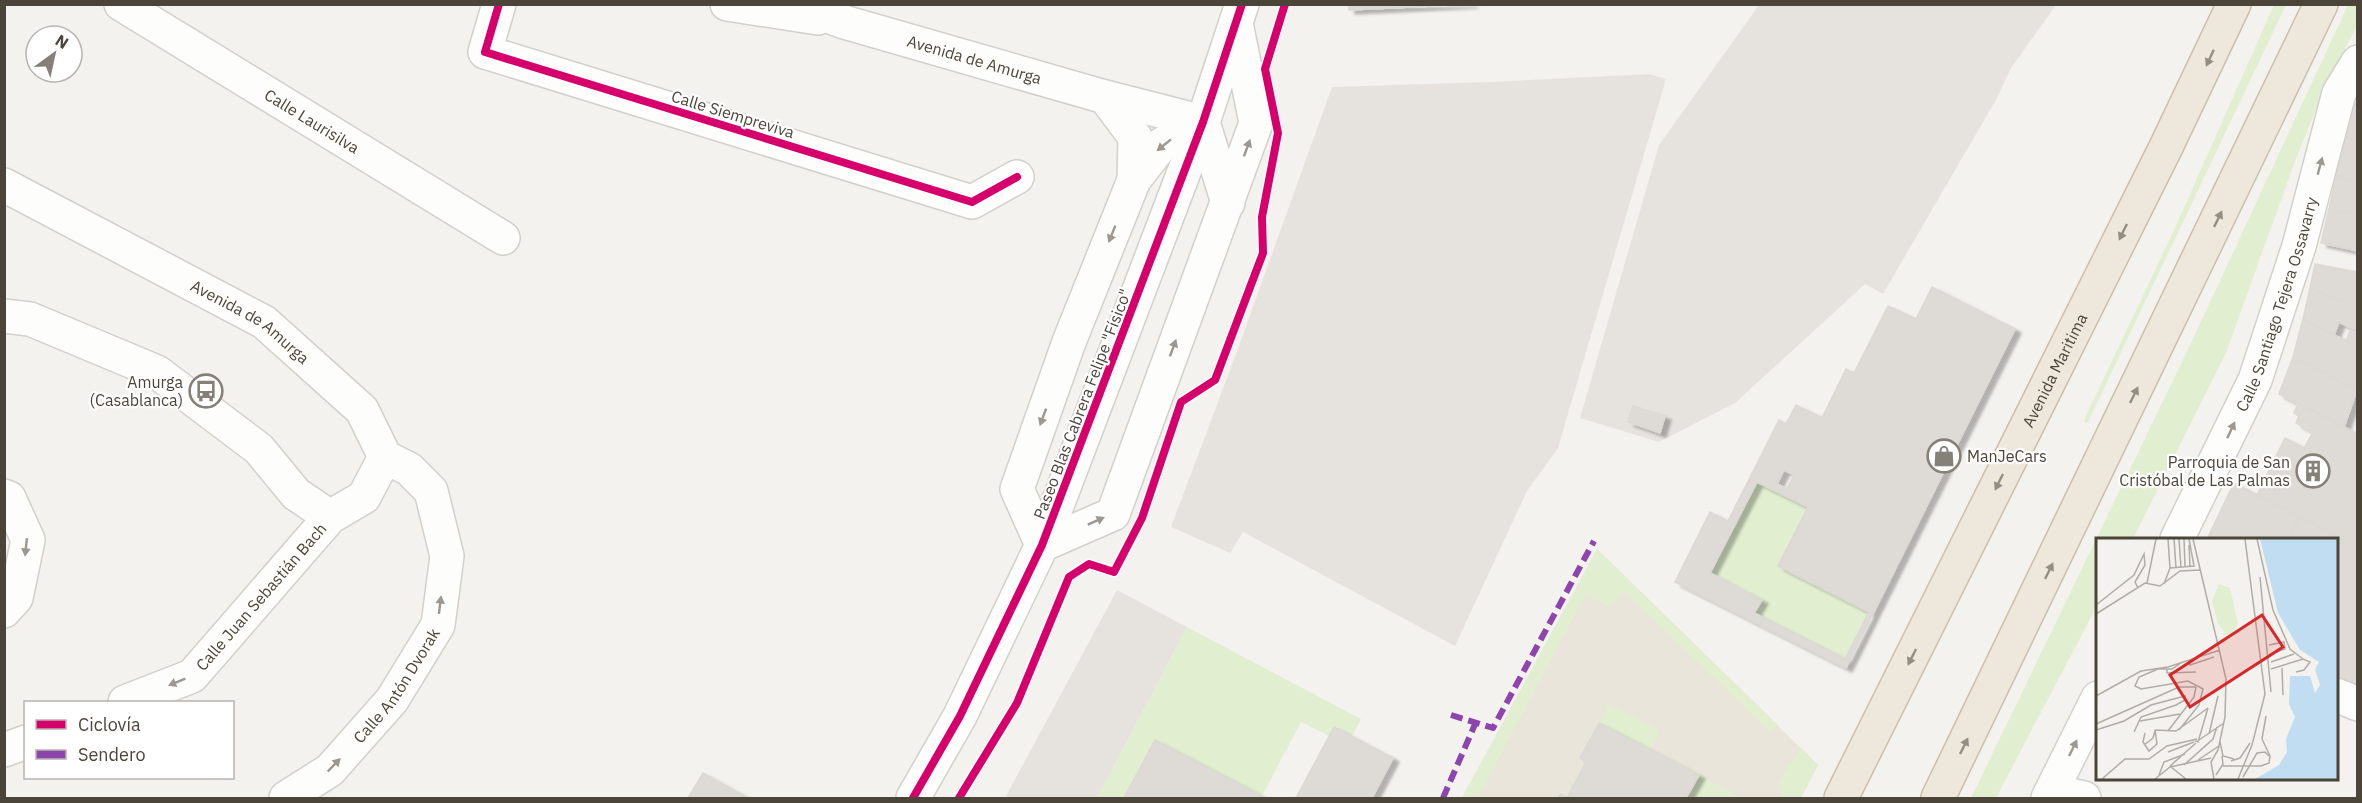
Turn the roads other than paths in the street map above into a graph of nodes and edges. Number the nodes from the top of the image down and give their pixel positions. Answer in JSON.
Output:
{"nodes":[{"id":1,"x":121,"y":4,"type":"edge"},
{"id":2,"x":500,"y":4,"type":"edge"},
{"id":3,"x":727,"y":4,"type":"edge"},
{"id":4,"x":797,"y":4,"type":"edge"},
{"id":5,"x":2234,"y":4,"type":"edge"},
{"id":6,"x":2321,"y":4,"type":"edge"},
{"id":7,"x":1239,"y":13,"type":"edge"},
{"id":8,"x":844,"y":22,"type":"junction"},
{"id":9,"x":2358,"y":62,"type":"edge"},
{"id":10,"x":1105,"y":97,"type":"junction"},
{"id":11,"x":1203,"y":122,"type":"junction"},
{"id":12,"x":1017,"y":177,"type":"dead end"},
{"id":13,"x":1134,"y":180,"type":"junction"},
{"id":14,"x":4,"y":185,"type":"edge"},
{"id":15,"x":1228,"y":203,"type":"junction"},
{"id":16,"x":503,"y":238,"type":"dead end"},
{"id":17,"x":4,"y":316,"type":"edge"},
{"id":18,"x":385,"y":457,"type":"junction"},
{"id":19,"x":4,"y":496,"type":"edge"},
{"id":20,"x":330,"y":517,"type":"junction"},
{"id":21,"x":2177,"y":538,"type":"edge"},
{"id":22,"x":1042,"y":545,"type":"junction"},
{"id":23,"x":4,"y":611,"type":"edge"},
{"id":24,"x":2338,"y":695,"type":"edge"},
{"id":25,"x":127,"y":701,"type":"edge"},
{"id":26,"x":2096,"y":702,"type":"edge"},
{"id":27,"x":2358,"y":704,"type":"edge"},
{"id":28,"x":24,"y":743,"type":"edge"},
{"id":29,"x":4,"y":750,"type":"edge"},
{"id":30,"x":2050,"y":795,"type":"edge"},
{"id":31,"x":286,"y":798,"type":"edge"},
{"id":32,"x":913,"y":798,"type":"edge"},
{"id":33,"x":1841,"y":798,"type":"edge"},
{"id":34,"x":1938,"y":798,"type":"edge"},
{"id":35,"x":2084,"y":798,"type":"edge"}],
"edges":[{"from":1,"to":16,"type":"street","name":"Calle Laurisilva"},
{"from":2,"to":12,"type":"street","name":"Calle Siempreviva"},
{"from":3,"to":8,"type":"street","name":"Avenida de Amurga"},
{"from":4,"to":8,"type":"street","name":"Avenida de Amurga"},
{"from":5,"to":33,"type":"highway","name":"Avenida Maritima","one_way":true},
{"from":34,"to":6,"type":"highway","one_way":true},
{"from":7,"to":11,"type":"street","name":"Paseo Blas Cabrera Felipe \"Físico\""},
{"from":15,"to":7,"type":"street","name":"Paseo Blas Cabrera Felipe \"Físico\"","one_way":true},
{"from":8,"to":10,"type":"street","name":"Avenida de Amurga"},
{"from":21,"to":9,"type":"street","name":"Calle Santiago Tejera Ossavarry","one_way":true},
{"from":10,"to":11,"type":"street","name":"Avenida de Amurga"},
{"from":10,"to":13,"type":"street"},
{"from":11,"to":13,"type":"street","name":"Paseo Blas Cabrera Felipe \"Físico\"","one_way":true},
{"from":11,"to":15,"type":"street"},
{"from":11,"to":22,"type":"street","name":"Paseo Blas Cabrera Felipe \"Físico\""},
{"from":13,"to":22,"type":"street","name":"Paseo Blas Cabrera Felipe \"Físico\"","one_way":true},
{"from":14,"to":18,"type":"street","name":"Avenida de Amurga"},
{"from":22,"to":15,"type":"street","name":"Paseo Blas Cabrera Felipe \"Físico\"","one_way":true},
{"from":17,"to":20,"type":"street"},
{"from":18,"to":20,"type":"street"},
{"from":31,"to":18,"type":"street","name":"Calle Antón Dvorak","one_way":true},
{"from":19,"to":23,"type":"street","one_way":true},
{"from":20,"to":25,"type":"street","name":"Calle Juan Sebastián Bach","one_way":true},
{"from":22,"to":32,"type":"street","name":"Paseo Blas Cabrera Felipe \"Físico\""},
{"from":24,"to":27,"type":"street"},
{"from":30,"to":26,"type":"street","one_way":true},
{"from":28,"to":29,"type":"street"},
{"from":30,"to":35,"type":"street"}]}
